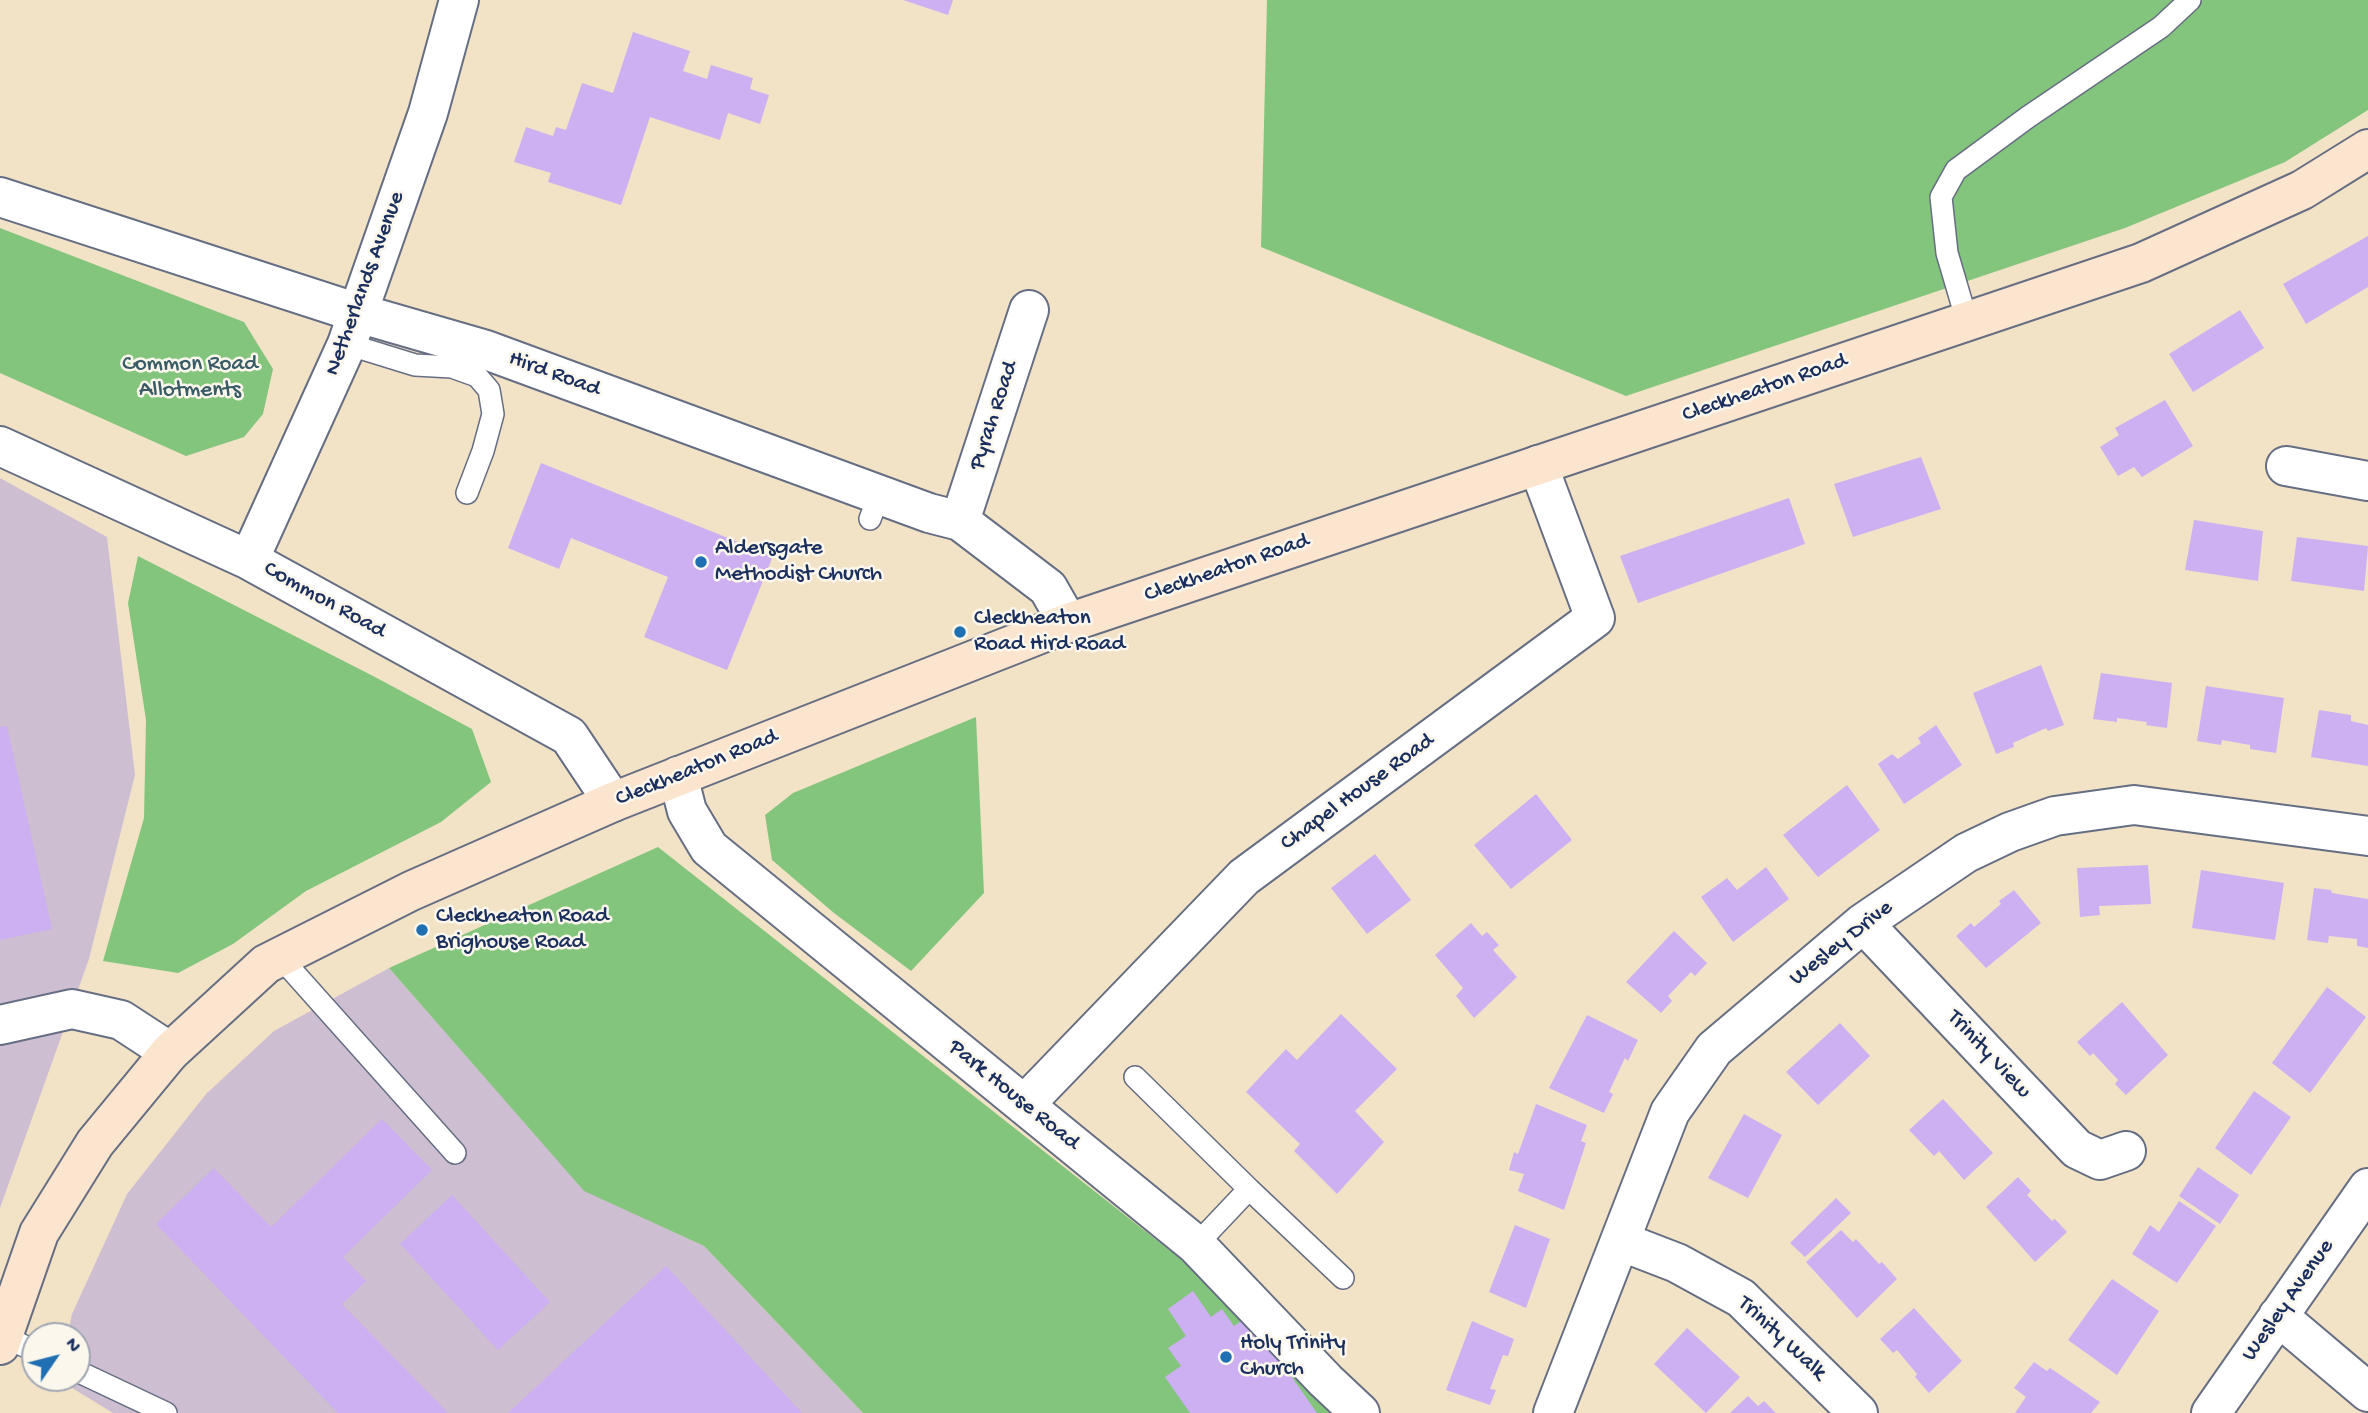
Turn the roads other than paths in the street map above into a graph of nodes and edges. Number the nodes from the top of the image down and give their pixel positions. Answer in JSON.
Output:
{"nodes":[{"id":1,"x":459,"y":0,"type":"edge"},
{"id":2,"x":2190,"y":0,"type":"edge"},
{"id":3,"x":2368,"y":149,"type":"edge"},
{"id":4,"x":0,"y":197,"type":"edge"},
{"id":5,"x":1028,"y":310,"type":"dead end"},
{"id":6,"x":1967,"y":321,"type":"junction"},
{"id":7,"x":352,"y":329,"type":"junction"},
{"id":8,"x":0,"y":446,"type":"edge"},
{"id":9,"x":1538,"y":465,"type":"junction"},
{"id":10,"x":2286,"y":466,"type":"dead end"},
{"id":11,"x":2368,"y":481,"type":"edge"},
{"id":12,"x":467,"y":493,"type":"dead end"},
{"id":13,"x":960,"y":522,"type":"junction"},
{"id":14,"x":249,"y":560,"type":"junction"},
{"id":15,"x":1068,"y":623,"type":"junction"},
{"id":16,"x":678,"y":776,"type":"junction"},
{"id":17,"x":613,"y":802,"type":"junction"},
{"id":18,"x":2368,"y":836,"type":"edge"},
{"id":19,"x":1863,"y":923,"type":"junction"},
{"id":20,"x":280,"y":957,"type":"junction"},
{"id":21,"x":0,"y":1025,"type":"edge"},
{"id":22,"x":170,"y":1052,"type":"junction"},
{"id":23,"x":1135,"y":1077,"type":"dead end"},
{"id":24,"x":1024,"y":1105,"type":"junction"},
{"id":25,"x":2126,"y":1151,"type":"dead end"},
{"id":26,"x":455,"y":1153,"type":"dead end"},
{"id":27,"x":2368,"y":1188,"type":"edge"},
{"id":28,"x":1249,"y":1189,"type":"junction"},
{"id":29,"x":1620,"y":1241,"type":"junction"},
{"id":30,"x":1196,"y":1244,"type":"junction"},
{"id":31,"x":1343,"y":1278,"type":"dead end"},
{"id":32,"x":2278,"y":1316,"type":"junction"},
{"id":33,"x":13,"y":1344,"type":"edge"},
{"id":34,"x":91,"y":1378,"type":"edge"},
{"id":35,"x":2368,"y":1392,"type":"edge"},
{"id":36,"x":166,"y":1413,"type":"edge"},
{"id":37,"x":1360,"y":1413,"type":"edge"},
{"id":38,"x":1553,"y":1413,"type":"edge"},
{"id":39,"x":1858,"y":1413,"type":"edge"},
{"id":40,"x":2211,"y":1413,"type":"edge"}],
"edges":[{"from":1,"to":7,"type":"street","name":"Netherlands Avenue"},
{"from":2,"to":6,"type":"lane"},
{"from":3,"to":6,"type":"street","name":"Cleckheaton Road"},
{"from":4,"to":7,"type":"street","name":"Hird Road"},
{"from":5,"to":13,"type":"street","name":"Pyrah Road"},
{"from":6,"to":9,"type":"street","name":"Cleckheaton Road"},
{"from":7,"to":12,"type":"lane"},
{"from":7,"to":13,"type":"street","name":"Hird Road"},
{"from":7,"to":14,"type":"street","name":"Netherlands Avenue"},
{"from":8,"to":14,"type":"street","name":"Common Road"},
{"from":9,"to":15,"type":"street","name":"Cleckheaton Road"},
{"from":9,"to":24,"type":"street","name":"Chapel House Road"},
{"from":10,"to":11,"type":"street"},
{"from":13,"to":15,"type":"street","name":"Hird Road"},
{"from":14,"to":17,"type":"street","name":"Common Road"},
{"from":15,"to":16,"type":"street","name":"Cleckheaton Road"},
{"from":16,"to":17,"type":"street","name":"Cleckheaton Road"},
{"from":16,"to":24,"type":"street","name":"Park House Road"},
{"from":17,"to":20,"type":"street","name":"Cleckheaton Road"},
{"from":18,"to":19,"type":"street","name":"Wesley Drive"},
{"from":19,"to":25,"type":"street","name":"Trinity View"},
{"from":19,"to":29,"type":"street","name":"Wesley Drive"},
{"from":20,"to":22,"type":"street","name":"Cleckheaton Road"},
{"from":20,"to":26,"type":"lane"},
{"from":21,"to":22,"type":"street"},
{"from":22,"to":33,"type":"street","name":"Cleckheaton Road"},
{"from":23,"to":28,"type":"lane"},
{"from":24,"to":30,"type":"street","name":"Park House Road"},
{"from":27,"to":32,"type":"street","name":"Wesley Avenue"},
{"from":28,"to":30,"type":"lane"},
{"from":28,"to":31,"type":"lane"},
{"from":29,"to":38,"type":"street","name":"Wesley Drive"},
{"from":29,"to":39,"type":"street","name":"Trinity Walk"},
{"from":30,"to":37,"type":"street","name":"Park House Road"},
{"from":32,"to":35,"type":"street"},
{"from":32,"to":40,"type":"street","name":"Wesley Avenue"},
{"from":34,"to":36,"type":"lane"}]}
